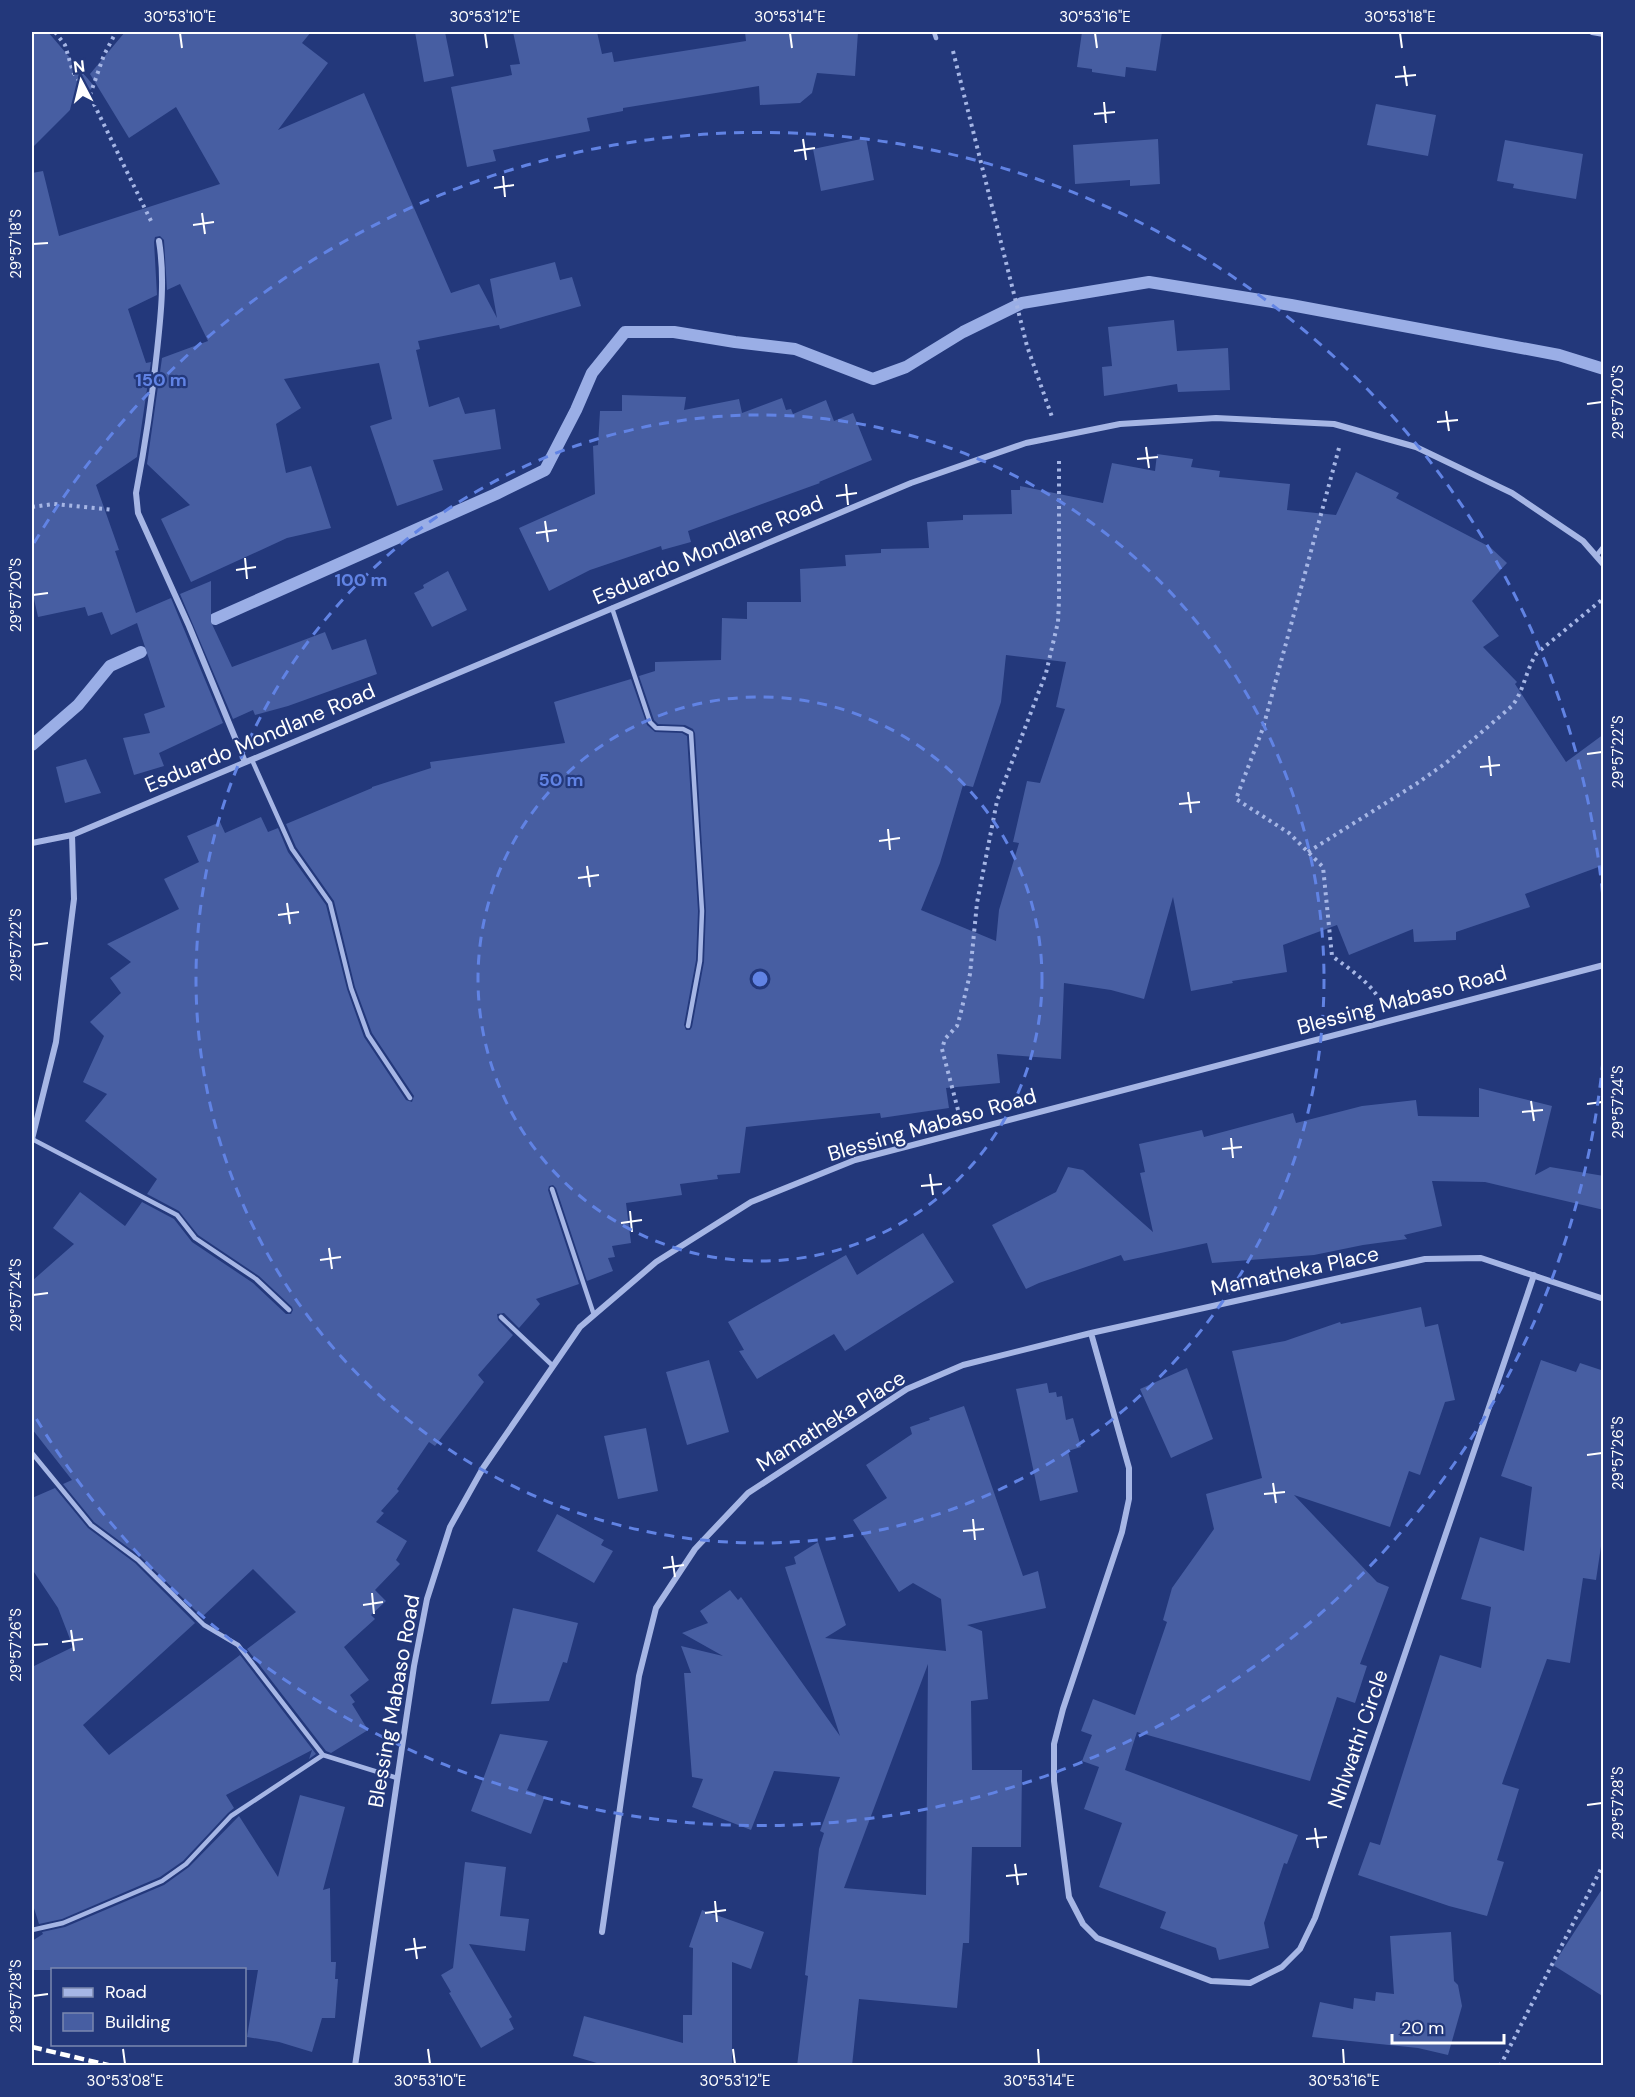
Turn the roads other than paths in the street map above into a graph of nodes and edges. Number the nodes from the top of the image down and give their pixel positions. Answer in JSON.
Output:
{"nodes":[{"id":1,"x":934,"y":32,"type":"edge"},
{"id":2,"x":1592,"y":32,"type":"edge"},
{"id":3,"x":1604,"y":34,"type":"edge"},
{"id":4,"x":936,"y":38,"type":"road end"},
{"id":5,"x":159,"y":241,"type":"road end"},
{"id":6,"x":1604,"y":546,"type":"edge"},
{"id":7,"x":1596,"y":556,"type":"junction"},
{"id":8,"x":1604,"y":565,"type":"edge"},
{"id":9,"x":612,"y":608,"type":"junction"},
{"id":10,"x":252,"y":760,"type":"junction"},
{"id":11,"x":245,"y":762,"type":"junction"},
{"id":12,"x":72,"y":835,"type":"junction"},
{"id":13,"x":32,"y":843,"type":"edge"},
{"id":14,"x":1604,"y":965,"type":"edge"},
{"id":15,"x":688,"y":1026,"type":"dead end"},
{"id":16,"x":410,"y":1098,"type":"dead end"},
{"id":17,"x":32,"y":1139,"type":"edge"},
{"id":18,"x":552,"y":1189,"type":"dead end"},
{"id":19,"x":1534,"y":1275,"type":"junction"},
{"id":20,"x":1604,"y":1299,"type":"edge"},
{"id":21,"x":289,"y":1310,"type":"dead end"},
{"id":22,"x":594,"y":1315,"type":"junction"},
{"id":23,"x":501,"y":1317,"type":"dead end"},
{"id":24,"x":1091,"y":1333,"type":"junction"},
{"id":25,"x":553,"y":1366,"type":"junction"},
{"id":26,"x":32,"y":1453,"type":"edge"},
{"id":27,"x":323,"y":1755,"type":"junction"},
{"id":28,"x":397,"y":1778,"type":"junction"},
{"id":29,"x":1604,"y":1794,"type":"edge"},
{"id":30,"x":1604,"y":1806,"type":"edge"},
{"id":31,"x":32,"y":1930,"type":"edge"},
{"id":32,"x":602,"y":1932,"type":"dead end"},
{"id":33,"x":355,"y":2066,"type":"edge"}],
"edges":[{"from":1,"to":4,"type":"lane"},
{"from":2,"to":3,"type":"street"},
{"from":5,"to":11,"type":"street"},
{"from":6,"to":7,"type":"lane"},
{"from":7,"to":8,"type":"street","name":"Esduardo Mondlane Road"},
{"from":7,"to":9,"type":"street","name":"Esduardo Mondlane Road"},
{"from":9,"to":10,"type":"street","name":"Esduardo Mondlane Road"},
{"from":9,"to":15,"type":"lane"},
{"from":10,"to":11,"type":"street","name":"Esduardo Mondlane Road"},
{"from":10,"to":16,"type":"lane"},
{"from":11,"to":12,"type":"street","name":"Esduardo Mondlane Road"},
{"from":12,"to":13,"type":"street","name":"Esduardo Mondlane Road"},
{"from":12,"to":17,"type":"street"},
{"from":14,"to":22,"type":"street","name":"Blessing Mabaso Road"},
{"from":17,"to":21,"type":"lane"},
{"from":18,"to":22,"type":"lane"},
{"from":19,"to":20,"type":"street","name":"Mamatheka Place"},
{"from":19,"to":24,"type":"street","name":"Mamatheka Place"},
{"from":19,"to":24,"type":"street","name":"Nhlwathi Circle"},
{"from":22,"to":25,"type":"street","name":"Blessing Mabaso Road"},
{"from":23,"to":25,"type":"lane"},
{"from":24,"to":32,"type":"street","name":"Mamatheka Place"},
{"from":25,"to":28,"type":"street","name":"Blessing Mabaso Road"},
{"from":26,"to":27,"type":"lane"},
{"from":27,"to":28,"type":"lane"},
{"from":27,"to":31,"type":"lane"},
{"from":28,"to":33,"type":"street","name":"Blessing Mabaso Road"},
{"from":29,"to":30,"type":"street"}]}
